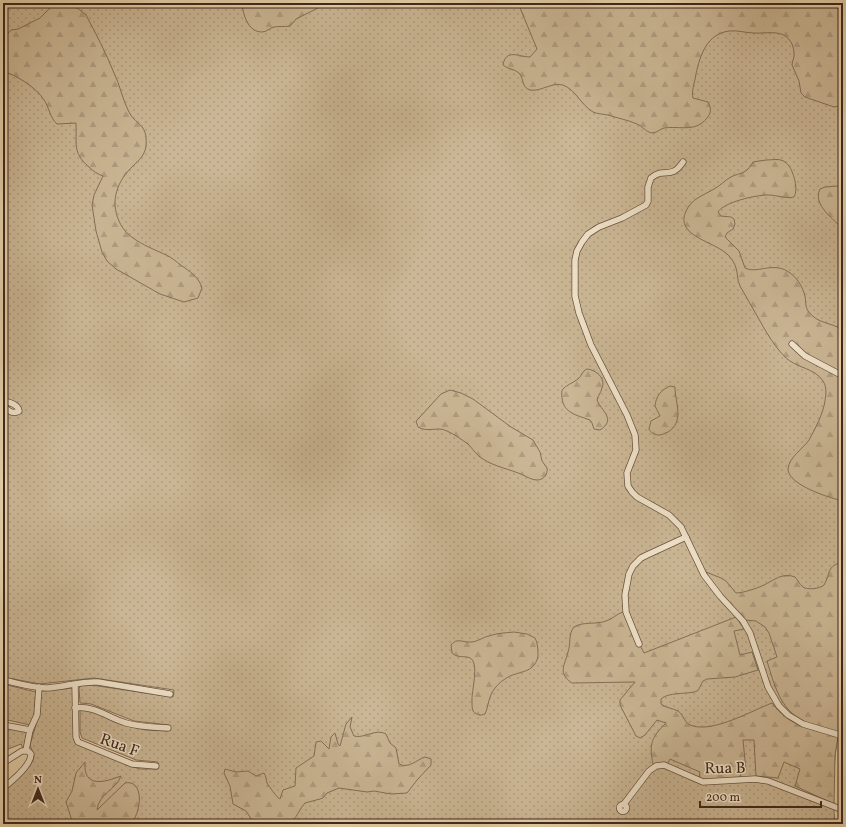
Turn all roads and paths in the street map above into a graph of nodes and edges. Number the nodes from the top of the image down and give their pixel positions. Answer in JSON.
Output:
{"nodes":[{"id":1,"x":683,"y":162,"type":"dead end"},
{"id":2,"x":792,"y":344,"type":"dead end"},
{"id":3,"x":843,"y":376,"type":"edge"},
{"id":4,"x":3,"y":401,"type":"edge"},
{"id":5,"x":3,"y":405,"type":"edge"},
{"id":6,"x":686,"y":537,"type":"junction"},
{"id":7,"x":639,"y":644,"type":"dead end"},
{"id":8,"x":3,"y":680,"type":"edge"},
{"id":9,"x":75,"y":685,"type":"junction"},
{"id":10,"x":39,"y":687,"type":"junction"},
{"id":11,"x":170,"y":694,"type":"dead end"},
{"id":12,"x":75,"y":708,"type":"junction"},
{"id":13,"x":3,"y":725,"type":"edge"},
{"id":14,"x":168,"y":728,"type":"dead end"},
{"id":15,"x":30,"y":730,"type":"junction"},
{"id":16,"x":843,"y":736,"type":"edge"},
{"id":17,"x":26,"y":750,"type":"junction"},
{"id":18,"x":3,"y":763,"type":"edge"},
{"id":19,"x":156,"y":766,"type":"dead end"},
{"id":20,"x":3,"y":788,"type":"edge"},
{"id":21,"x":843,"y":798,"type":"edge"},
{"id":22,"x":624,"y":804,"type":"dead end"},
{"id":23,"x":843,"y":810,"type":"edge"},
{"id":24,"x":843,"y":815,"type":"edge"}],
"edges":[{"from":1,"to":6,"type":"street"},
{"from":2,"to":3,"type":"street"},
{"from":4,"to":5,"type":"street"},
{"from":6,"to":7,"type":"street"},
{"from":6,"to":16,"type":"street"},
{"from":8,"to":10,"type":"street"},
{"from":9,"to":10,"type":"street"},
{"from":9,"to":11,"type":"street"},
{"from":9,"to":12,"type":"street"},
{"from":10,"to":15,"type":"street"},
{"from":12,"to":14,"type":"street"},
{"from":12,"to":19,"type":"street","name":"Rua F"},
{"from":13,"to":15,"type":"street"},
{"from":15,"to":17,"type":"street"},
{"from":17,"to":18,"type":"street"},
{"from":17,"to":20,"type":"street"},
{"from":21,"to":23,"type":"street"},
{"from":22,"to":23,"type":"street","name":"Rua B"},
{"from":23,"to":24,"type":"street"}]}
